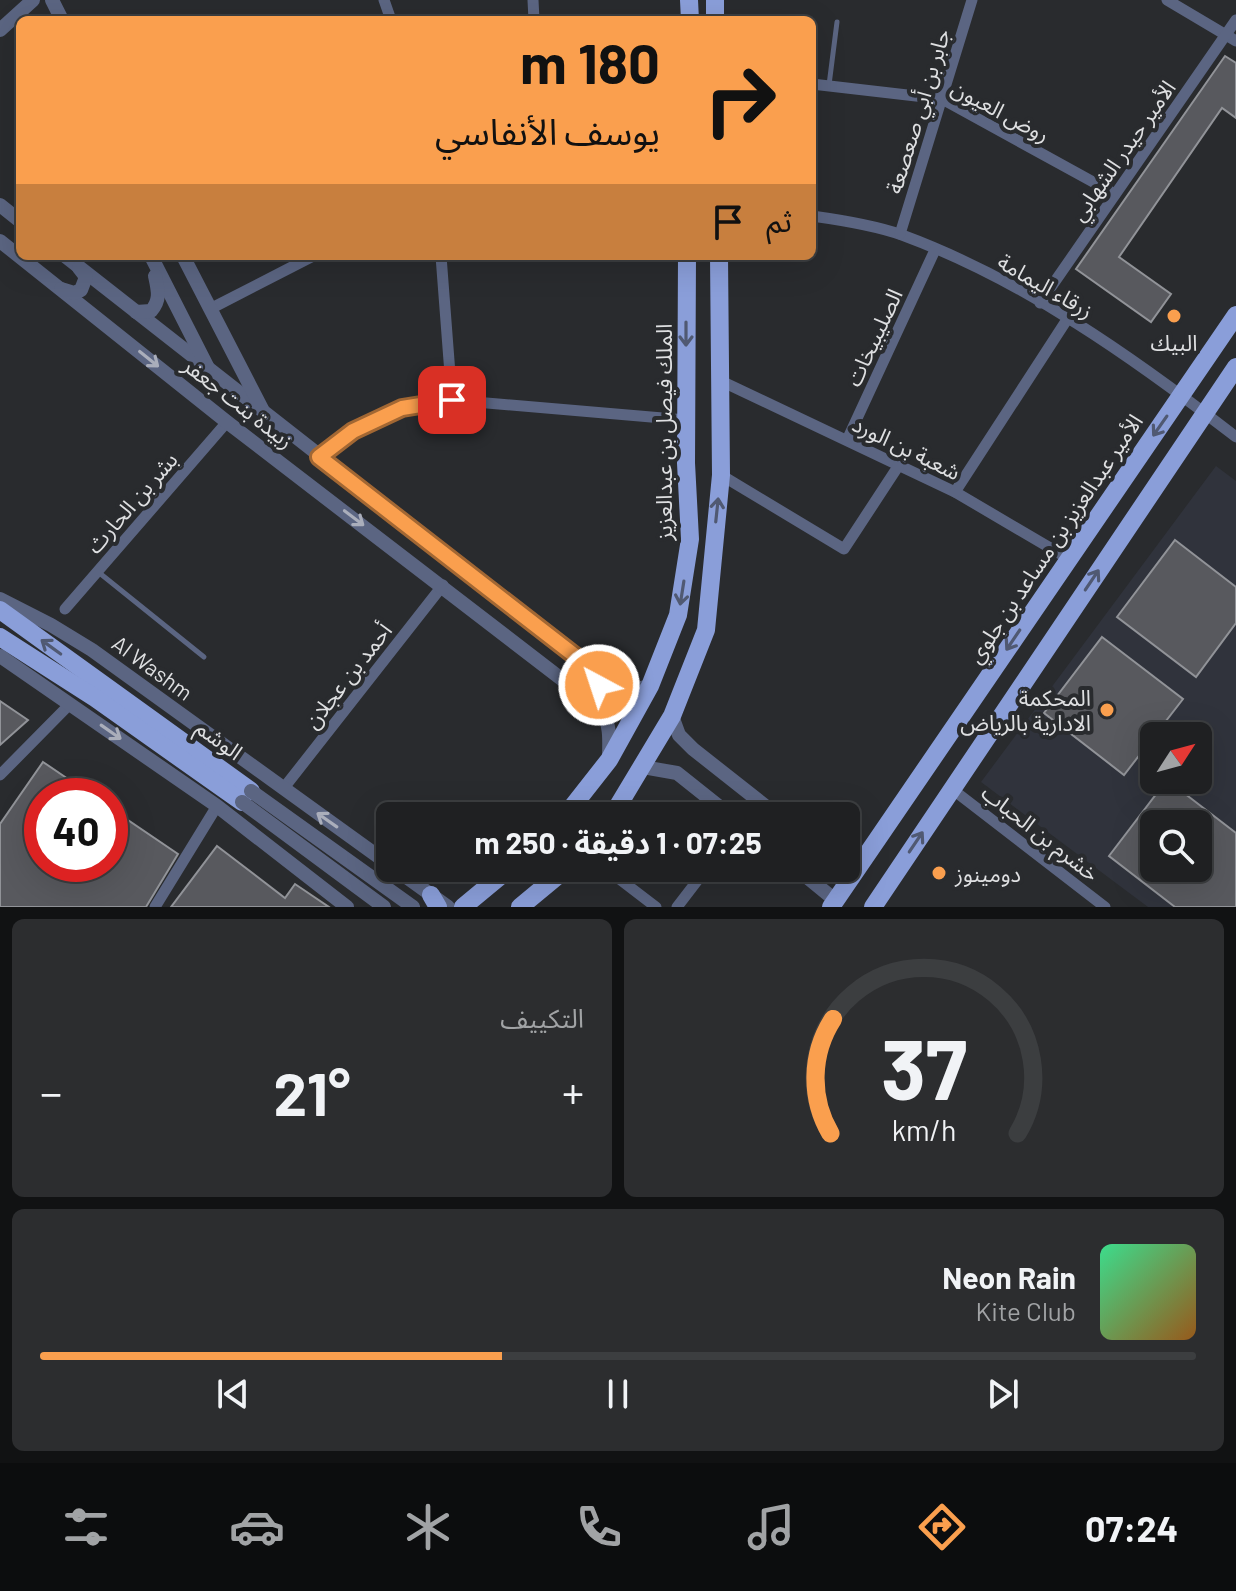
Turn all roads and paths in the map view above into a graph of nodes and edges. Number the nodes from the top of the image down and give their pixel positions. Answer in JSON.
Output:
{"nodes":[{"id":1,"x":972,"y":0,"type":"edge"},
{"id":2,"x":1167,"y":0,"type":"edge"},
{"id":3,"x":16,"y":16,"type":"edge"},
{"id":4,"x":1236,"y":20,"type":"edge"},
{"id":5,"x":837,"y":22,"type":"dead end"},
{"id":6,"x":0,"y":30,"type":"edge"},
{"id":7,"x":1231,"y":38,"type":"edge"},
{"id":8,"x":816,"y":84,"type":"edge"},
{"id":9,"x":829,"y":86,"type":"junction"},
{"id":10,"x":942,"y":99,"type":"junction"},
{"id":11,"x":1115,"y":194,"type":"junction"},
{"id":12,"x":0,"y":205,"type":"edge"},
{"id":13,"x":816,"y":217,"type":"edge"},
{"id":14,"x":16,"y":218,"type":"edge"},
{"id":15,"x":900,"y":234,"type":"junction"},
{"id":16,"x":935,"y":250,"type":"junction"},
{"id":17,"x":21,"y":260,"type":"edge"},
{"id":18,"x":70,"y":260,"type":"edge"},
{"id":19,"x":152,"y":260,"type":"edge"},
{"id":20,"x":153,"y":260,"type":"edge"},
{"id":21,"x":185,"y":260,"type":"edge"},
{"id":22,"x":305,"y":260,"type":"edge"},
{"id":23,"x":441,"y":260,"type":"edge"},
{"id":24,"x":687,"y":260,"type":"edge"},
{"id":25,"x":719,"y":260,"type":"edge"},
{"id":26,"x":60,"y":289,"type":"junction"},
{"id":27,"x":1040,"y":303,"type":"junction"},
{"id":28,"x":132,"y":309,"type":"junction"},
{"id":29,"x":210,"y":309,"type":"junction"},
{"id":30,"x":1236,"y":315,"type":"edge"},
{"id":31,"x":1068,"y":318,"type":"junction"},
{"id":32,"x":114,"y":332,"type":"junction"},
{"id":33,"x":1236,"y":367,"type":"edge"},
{"id":34,"x":209,"y":370,"type":"junction"},
{"id":35,"x":721,"y":381,"type":"junction"},
{"id":36,"x":1182,"y":395,"type":"junction"},
{"id":37,"x":452,"y":400,"type":"junction"},
{"id":38,"x":264,"y":413,"type":"junction"},
{"id":39,"x":1205,"y":413,"type":"junction"},
{"id":40,"x":686,"y":420,"type":"junction"},
{"id":41,"x":227,"y":422,"type":"junction"},
{"id":42,"x":1236,"y":437,"type":"edge"},
{"id":43,"x":847,"y":440,"type":"junction"},
{"id":44,"x":319,"y":457,"type":"junction"},
{"id":45,"x":899,"y":465,"type":"junction"},
{"id":46,"x":721,"y":475,"type":"junction"},
{"id":47,"x":955,"y":492,"type":"junction"},
{"id":48,"x":1069,"y":559,"type":"junction"},
{"id":49,"x":97,"y":571,"type":"junction"},
{"id":50,"x":443,"y":585,"type":"junction"},
{"id":51,"x":0,"y":599,"type":"edge"},
{"id":52,"x":65,"y":609,"type":"dead end"},
{"id":53,"x":0,"y":610,"type":"edge"},
{"id":54,"x":0,"y":637,"type":"edge"},
{"id":55,"x":0,"y":656,"type":"edge"},
{"id":56,"x":204,"y":657,"type":"dead end"},
{"id":57,"x":592,"y":669,"type":"junction"},
{"id":58,"x":650,"y":686,"type":"junction"},
{"id":59,"x":581,"y":694,"type":"junction"},
{"id":60,"x":70,"y":704,"type":"junction"},
{"id":61,"x":672,"y":716,"type":"junction"},
{"id":62,"x":609,"y":760,"type":"junction"},
{"id":63,"x":708,"y":760,"type":"junction"},
{"id":64,"x":643,"y":767,"type":"junction"},
{"id":65,"x":0,"y":775,"type":"edge"},
{"id":66,"x":691,"y":784,"type":"junction"},
{"id":67,"x":283,"y":789,"type":"junction"},
{"id":68,"x":952,"y":789,"type":"junction"},
{"id":69,"x":246,"y":796,"type":"junction"},
{"id":70,"x":576,"y":802,"type":"edge"},
{"id":71,"x":621,"y":802,"type":"edge"},
{"id":72,"x":714,"y":802,"type":"edge"},
{"id":73,"x":760,"y":802,"type":"edge"},
{"id":74,"x":217,"y":806,"type":"junction"},
{"id":75,"x":350,"y":836,"type":"junction"},
{"id":76,"x":376,"y":855,"type":"edge"},
{"id":77,"x":860,"y":855,"type":"edge"},
{"id":78,"x":411,"y":882,"type":"edge"},
{"id":79,"x":493,"y":882,"type":"edge"},
{"id":80,"x":550,"y":882,"type":"edge"},
{"id":81,"x":623,"y":882,"type":"edge"},
{"id":82,"x":696,"y":882,"type":"edge"},
{"id":83,"x":810,"y":882,"type":"edge"},
{"id":84,"x":843,"y":882,"type":"edge"},
{"id":85,"x":314,"y":883,"type":"junction"},
{"id":86,"x":434,"y":901,"type":"edge"},
{"id":87,"x":833,"y":904,"type":"edge"},
{"id":88,"x":881,"y":904,"type":"edge"},
{"id":89,"x":155,"y":907,"type":"edge"},
{"id":90,"x":347,"y":907,"type":"edge"},
{"id":91,"x":384,"y":907,"type":"edge"},
{"id":92,"x":413,"y":907,"type":"edge"},
{"id":93,"x":448,"y":907,"type":"edge"},
{"id":94,"x":463,"y":907,"type":"edge"},
{"id":95,"x":520,"y":907,"type":"edge"},
{"id":96,"x":656,"y":907,"type":"edge"},
{"id":97,"x":677,"y":907,"type":"edge"},
{"id":98,"x":1105,"y":907,"type":"edge"}],
"edges":[{"from":1,"to":10,"type":"street","name":"جابر بن أبي صعصعة"},
{"from":2,"to":7,"type":"street"},
{"from":3,"to":6,"type":"street"},
{"from":4,"to":7,"type":"street","name":"الأمير حيدر الشهابي"},
{"from":5,"to":9,"type":"lane"},
{"from":7,"to":11,"type":"street","name":"الأمير حيدر الشهابي"},
{"from":8,"to":9,"type":"street","name":"روض العيون"},
{"from":9,"to":10,"type":"street","name":"روض العيون"},
{"from":10,"to":11,"type":"street","name":"روض العيون"},
{"from":10,"to":15,"type":"street","name":"جابر بن أبي صعصعة"},
{"from":11,"to":27,"type":"street","name":"الأمير حيدر الشهابي"},
{"from":12,"to":14,"type":"street"},
{"from":13,"to":15,"type":"street","name":"زرقاء اليمامة"},
{"from":15,"to":16,"type":"street","name":"زرقاء اليمامة"},
{"from":16,"to":27,"type":"street","name":"زرقاء اليمامة"},
{"from":16,"to":43,"type":"street","name":"الصليبيخات"},
{"from":17,"to":26,"type":"street","name":"زبيدة بنت جعفر"},
{"from":18,"to":26,"type":"street"},
{"from":18,"to":28,"type":"street","name":"زبيدة بنت جعفر"},
{"from":19,"to":28,"type":"street"},
{"from":20,"to":34,"type":"street"},
{"from":21,"to":29,"type":"street"},
{"from":22,"to":29,"type":"street"},
{"from":23,"to":37,"type":"street"},
{"from":24,"to":40,"type":"main road","name":"الملك فيصل بن عبدالعزيز","one_way":true},
{"from":25,"to":35,"type":"main road"},
{"from":26,"to":32,"type":"street","name":"زبيدة بنت جعفر"},
{"from":27,"to":31,"type":"street","name":"زرقاء اليمامة"},
{"from":28,"to":32,"type":"street"},
{"from":28,"to":34,"type":"street","name":"زبيدة بنت جعفر"},
{"from":29,"to":38,"type":"street"},
{"from":30,"to":36,"type":"main road","name":"الأمير عبدالعزيز بن مساعد بن جلوي"},
{"from":31,"to":36,"type":"street","name":"زرقاء اليمامة"},
{"from":31,"to":47,"type":"street"},
{"from":32,"to":41,"type":"street","name":"زبيدة بنت جعفر","one_way":true},
{"from":33,"to":39,"type":"main road"},
{"from":34,"to":38,"type":"street","name":"زبيدة بنت جعفر"},
{"from":35,"to":43,"type":"street","name":"شعبة بن الورد"},
{"from":35,"to":46,"type":"main road"},
{"from":36,"to":39,"type":"street","name":"زرقاء اليمامة"},
{"from":36,"to":48,"type":"main road","name":"الأمير عبدالعزيز بن مساعد بن جلوي","one_way":true},
{"from":37,"to":40,"type":"street"},
{"from":37,"to":44,"type":"street"},
{"from":38,"to":44,"type":"street","name":"زبيدة بنت جعفر"},
{"from":39,"to":42,"type":"street","name":"زرقاء اليمامة"},
{"from":68,"to":39,"type":"main road","one_way":true},
{"from":40,"to":58,"type":"main road","name":"الملك فيصل بن عبدالعزيز","one_way":true},
{"from":41,"to":49,"type":"street","name":"بشر بن الحارث"},
{"from":41,"to":50,"type":"street","name":"زبيدة بنت جعفر","one_way":true},
{"from":43,"to":45,"type":"street","name":"شعبة بن الورد"},
{"from":44,"to":57,"type":"street","name":"زبيدة بنت جعفر"},
{"from":45,"to":46,"type":"street"},
{"from":45,"to":47,"type":"street","name":"شعبة بن الورد"},
{"from":61,"to":46,"type":"main road","one_way":true},
{"from":47,"to":48,"type":"street","name":"شعبة بن الورد"},
{"from":48,"to":77,"type":"main road","name":"الأمير عبدالعزيز بن مساعد بن جلوي","one_way":true},
{"from":49,"to":52,"type":"street","name":"بشر بن الحارث"},
{"from":49,"to":56,"type":"lane"},
{"from":50,"to":59,"type":"street","name":"زبيدة بنت جعفر"},
{"from":50,"to":67,"type":"street","name":"أحمد بن عجلان"},
{"from":51,"to":67,"type":"street","name":"Al Washm"},
{"from":69,"to":53,"type":"main road","name":"الوشم","one_way":true},
{"from":54,"to":69,"type":"main road","name":"الوشم"},
{"from":55,"to":60,"type":"street"},
{"from":57,"to":58,"type":"street","name":"زبيدة بنت جعفر"},
{"from":57,"to":59,"type":"street"},
{"from":58,"to":62,"type":"main road","name":"الملك فيصل بن عبدالعزيز"},
{"from":59,"to":62,"type":"street","name":"زبيدة بنت جعفر"},
{"from":60,"to":65,"type":"street"},
{"from":60,"to":74,"type":"street","one_way":true},
{"from":61,"to":63,"type":"street"},
{"from":61,"to":64,"type":"main road"},
{"from":62,"to":70,"type":"main road","name":"الملك فيصل بن عبدالعزيز"},
{"from":63,"to":66,"type":"street"},
{"from":63,"to":73,"type":"street"},
{"from":64,"to":66,"type":"street"},
{"from":64,"to":71,"type":"main road"},
{"from":66,"to":72,"type":"street"},
{"from":75,"to":67,"type":"street","name":"Al Washm","one_way":true},
{"from":88,"to":68,"type":"main road","one_way":true},
{"from":68,"to":98,"type":"street","name":"خشرم بن الحباب"},
{"from":69,"to":91,"type":"street","name":"الوشم","bridge":true},
{"from":69,"to":92,"type":"street","name":"الوشم","bridge":true},
{"from":74,"to":85,"type":"street"},
{"from":74,"to":89,"type":"street"},
{"from":75,"to":76,"type":"street","name":"Al Washm"},
{"from":75,"to":85,"type":"street"},
{"from":78,"to":86,"type":"street","name":"Al Washm"},
{"from":79,"to":94,"type":"main road"},
{"from":80,"to":95,"type":"main road"},
{"from":81,"to":96,"type":"street"},
{"from":82,"to":97,"type":"street"},
{"from":83,"to":87,"type":"street"},
{"from":84,"to":87,"type":"main road","name":"الأمير عبدالعزيز بن مساعد بن جلوي"},
{"from":85,"to":90,"type":"street"},
{"from":86,"to":93,"type":"street","name":"Al Washm"}]}
